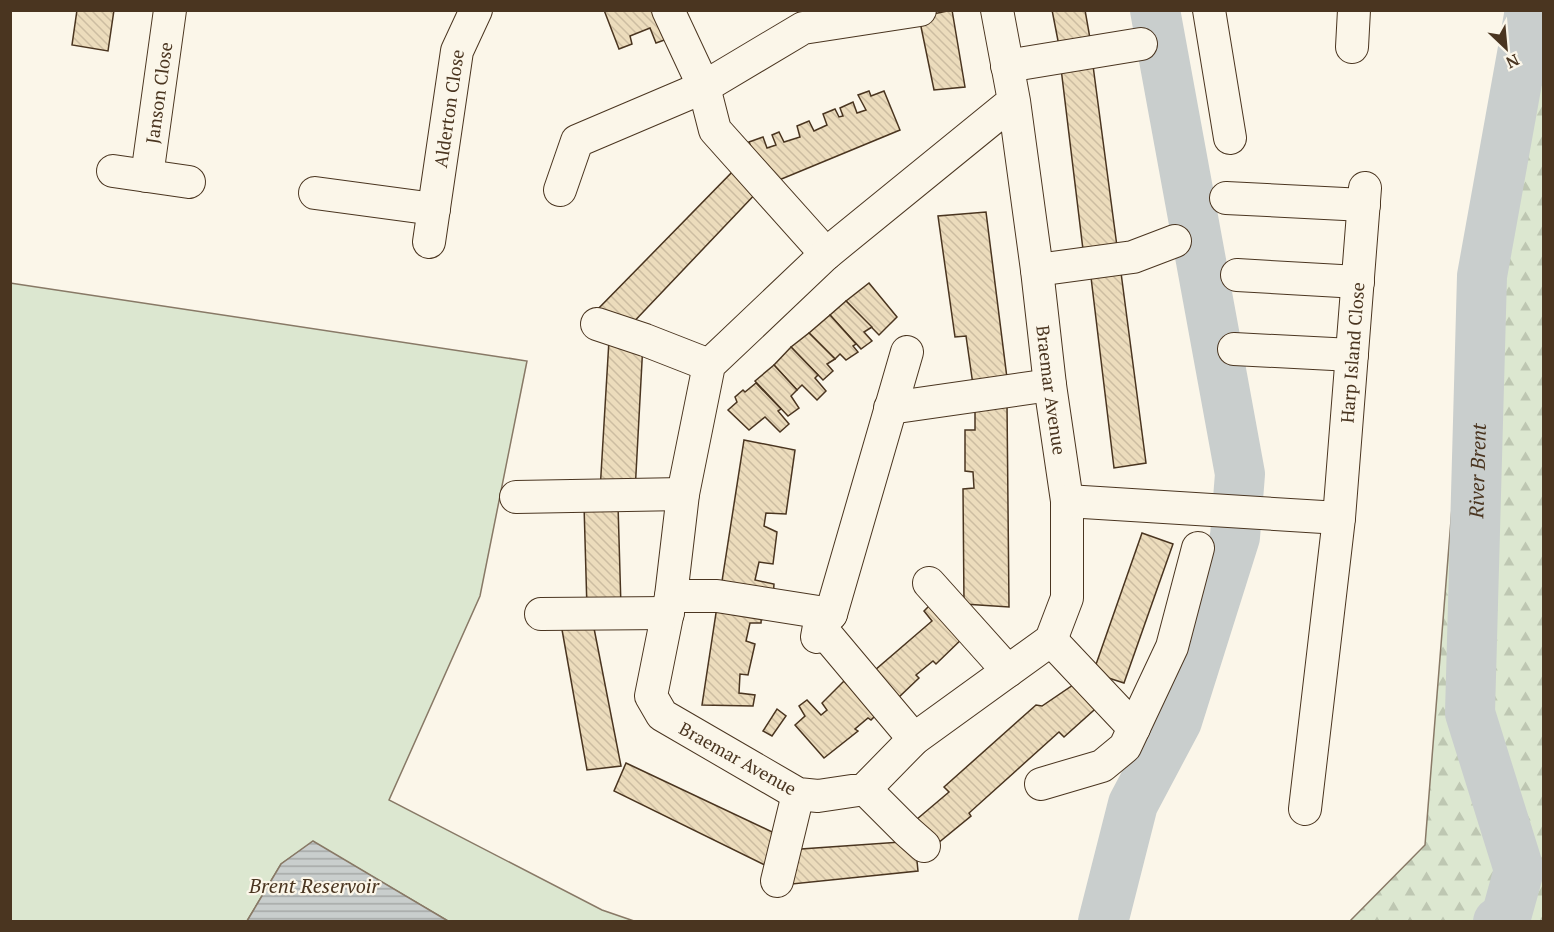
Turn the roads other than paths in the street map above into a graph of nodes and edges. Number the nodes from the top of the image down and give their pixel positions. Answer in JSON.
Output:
{"nodes":[{"id":1,"x":170,"y":10,"type":"edge"},
{"id":2,"x":476,"y":10,"type":"edge"},
{"id":3,"x":668,"y":10,"type":"edge"},
{"id":4,"x":920,"y":10,"type":"edge"},
{"id":5,"x":997,"y":10,"type":"edge"},
{"id":6,"x":1209,"y":10,"type":"edge"},
{"id":7,"x":1354,"y":10,"type":"edge"},
{"id":8,"x":1141,"y":44,"type":"dead end"},
{"id":9,"x":1352,"y":46,"type":"dead end"},
{"id":10,"x":1007,"y":66,"type":"junction"},
{"id":11,"x":704,"y":87,"type":"junction"},
{"id":12,"x":1014,"y":101,"type":"junction"},
{"id":13,"x":1230,"y":138,"type":"dead end"},
{"id":14,"x":113,"y":171,"type":"dead end"},
{"id":15,"x":147,"y":176,"type":"junction"},
{"id":16,"x":189,"y":182,"type":"dead end"},
{"id":17,"x":560,"y":190,"type":"dead end"},
{"id":18,"x":315,"y":193,"type":"dead end"},
{"id":19,"x":1226,"y":198,"type":"dead end"},
{"id":20,"x":434,"y":209,"type":"junction"},
{"id":21,"x":429,"y":242,"type":"dead end"},
{"id":22,"x":1175,"y":242,"type":"dead end"},
{"id":23,"x":826,"y":254,"type":"junction"},
{"id":24,"x":1037,"y":270,"type":"junction"},
{"id":25,"x":1237,"y":274,"type":"dead end"},
{"id":26,"x":1358,"y":282,"type":"junction"},
{"id":27,"x":597,"y":324,"type":"dead end"},
{"id":28,"x":1234,"y":349,"type":"dead end"},
{"id":29,"x":907,"y":352,"type":"dead end"},
{"id":30,"x":1352,"y":355,"type":"junction"},
{"id":31,"x":709,"y":365,"type":"junction"},
{"id":32,"x":1050,"y":385,"type":"junction"},
{"id":33,"x":890,"y":408,"type":"junction"},
{"id":34,"x":683,"y":495,"type":"junction"},
{"id":35,"x":516,"y":497,"type":"dead end"},
{"id":36,"x":1067,"y":501,"type":"junction"},
{"id":37,"x":1339,"y":518,"type":"junction"},
{"id":38,"x":1198,"y":548,"type":"dead end"},
{"id":39,"x":929,"y":583,"type":"dead end"},
{"id":40,"x":669,"y":604,"type":"junction"},
{"id":41,"x":541,"y":615,"type":"dead end"},
{"id":42,"x":822,"y":626,"type":"junction"},
{"id":43,"x":1051,"y":640,"type":"junction"},
{"id":44,"x":1008,"y":671,"type":"junction"},
{"id":45,"x":1134,"y":728,"type":"junction"},
{"id":46,"x":914,"y":738,"type":"junction"},
{"id":47,"x":1041,"y":784,"type":"dead end"},
{"id":48,"x":865,"y":789,"type":"junction"},
{"id":49,"x":798,"y":794,"type":"junction"},
{"id":50,"x":1305,"y":809,"type":"dead end"},
{"id":51,"x":924,"y":846,"type":"dead end"},
{"id":52,"x":777,"y":881,"type":"dead end"}],
"edges":[{"from":1,"to":15,"type":"street","name":"Janson Close"},
{"from":2,"to":20,"type":"street","name":"Alderton Close"},
{"from":3,"to":11,"type":"street"},
{"from":4,"to":11,"type":"street"},
{"from":5,"to":10,"type":"street","name":"Braemar Avenue"},
{"from":6,"to":13,"type":"street"},
{"from":7,"to":9,"type":"street"},
{"from":8,"to":10,"type":"street"},
{"from":10,"to":12,"type":"street","name":"Braemar Avenue"},
{"from":11,"to":17,"type":"street"},
{"from":11,"to":23,"type":"street"},
{"from":12,"to":23,"type":"street"},
{"from":12,"to":24,"type":"street","name":"Braemar Avenue"},
{"from":14,"to":15,"type":"street"},
{"from":15,"to":16,"type":"street"},
{"from":18,"to":20,"type":"street"},
{"from":19,"to":26,"type":"street","name":"Harp Island Close"},
{"from":20,"to":21,"type":"street","name":"Alderton Close"},
{"from":22,"to":24,"type":"street"},
{"from":23,"to":31,"type":"street"},
{"from":24,"to":32,"type":"street","name":"Braemar Avenue"},
{"from":25,"to":26,"type":"street"},
{"from":26,"to":30,"type":"street","name":"Harp Island Close"},
{"from":27,"to":31,"type":"street"},
{"from":28,"to":30,"type":"street"},
{"from":29,"to":33,"type":"street"},
{"from":30,"to":37,"type":"street","name":"Harp Island Close"},
{"from":31,"to":34,"type":"street","name":"Braemar Avenue"},
{"from":32,"to":33,"type":"street"},
{"from":32,"to":36,"type":"street","name":"Braemar Avenue"},
{"from":33,"to":42,"type":"street"},
{"from":34,"to":35,"type":"street"},
{"from":34,"to":40,"type":"street","name":"Braemar Avenue"},
{"from":36,"to":37,"type":"street"},
{"from":36,"to":43,"type":"street","name":"Braemar Avenue"},
{"from":37,"to":50,"type":"street","name":"Harp Island Close"},
{"from":38,"to":45,"type":"street"},
{"from":39,"to":44,"type":"street"},
{"from":40,"to":41,"type":"street"},
{"from":40,"to":42,"type":"street"},
{"from":40,"to":49,"type":"street","name":"Braemar Avenue"},
{"from":42,"to":46,"type":"street"},
{"from":43,"to":44,"type":"street"},
{"from":43,"to":45,"type":"street"},
{"from":44,"to":46,"type":"street"},
{"from":45,"to":47,"type":"street"},
{"from":46,"to":48,"type":"street"},
{"from":48,"to":49,"type":"street","name":"Braemar Avenue"},
{"from":48,"to":51,"type":"street"},
{"from":49,"to":52,"type":"street"}]}
